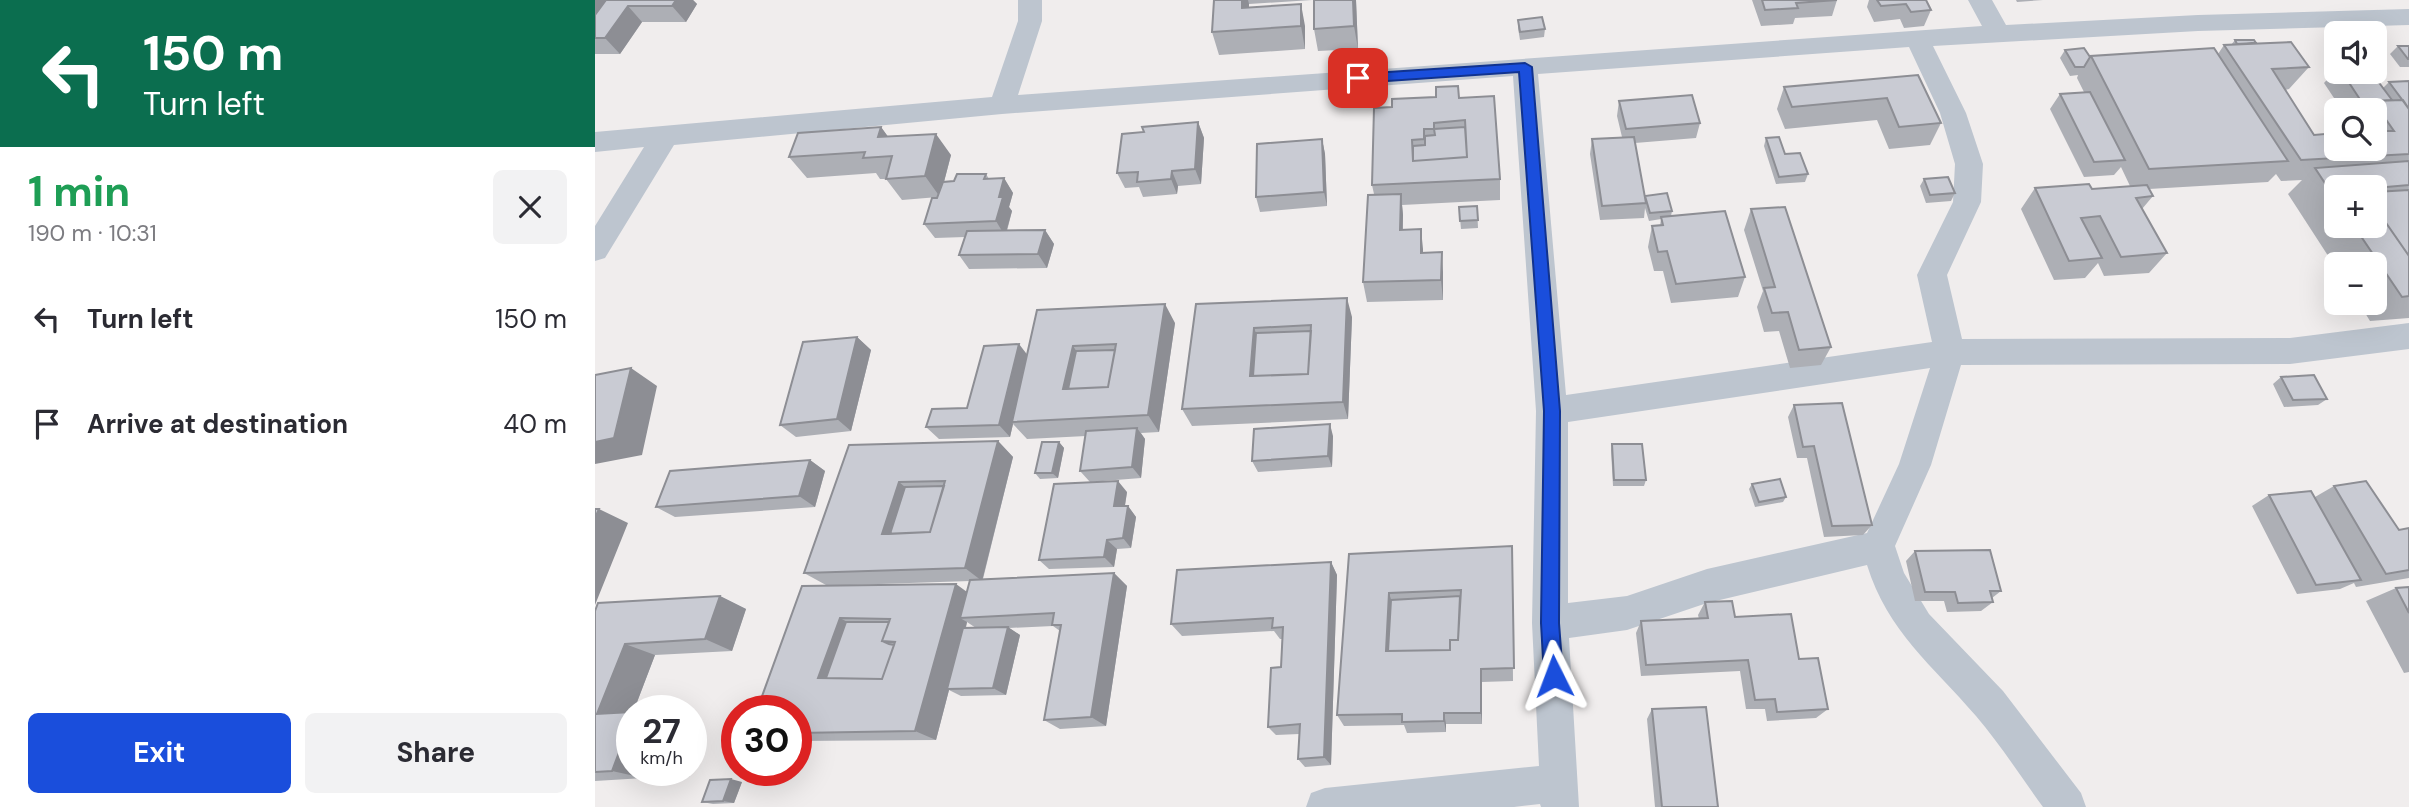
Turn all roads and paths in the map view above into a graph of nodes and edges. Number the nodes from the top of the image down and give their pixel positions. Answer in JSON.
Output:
{"nodes":[{"id":1,"x":1030,"y":0,"type":"edge"},
{"id":2,"x":1980,"y":0,"type":"edge"},
{"id":3,"x":2409,"y":17,"type":"edge"},
{"id":4,"x":1997,"y":32,"type":"junction"},
{"id":5,"x":1917,"y":38,"type":"junction"},
{"id":6,"x":1525,"y":67,"type":"junction"},
{"id":7,"x":1002,"y":105,"type":"junction"},
{"id":8,"x":664,"y":138,"type":"junction"},
{"id":9,"x":595,"y":142,"type":"edge"},
{"id":10,"x":595,"y":250,"type":"edge"},
{"id":11,"x":2409,"y":336,"type":"edge"},
{"id":12,"x":1950,"y":352,"type":"junction"},
{"id":13,"x":1552,"y":411,"type":"junction"},
{"id":14,"x":1878,"y":546,"type":"junction"},
{"id":15,"x":1550,"y":623,"type":"junction"},
{"id":16,"x":1560,"y":795,"type":"edge"},
{"id":17,"x":1325,"y":807,"type":"edge"},
{"id":18,"x":2067,"y":807,"type":"edge"}],
"edges":[{"from":1,"to":7,"type":"street"},
{"from":2,"to":4,"type":"street"},
{"from":3,"to":4,"type":"street"},
{"from":4,"to":5,"type":"street"},
{"from":5,"to":6,"type":"street"},
{"from":5,"to":12,"type":"street"},
{"from":6,"to":7,"type":"street"},
{"from":6,"to":13,"type":"street"},
{"from":7,"to":8,"type":"street"},
{"from":8,"to":9,"type":"street"},
{"from":8,"to":10,"type":"street"},
{"from":11,"to":12,"type":"street"},
{"from":12,"to":13,"type":"street"},
{"from":12,"to":14,"type":"street"},
{"from":13,"to":15,"type":"street"},
{"from":14,"to":15,"type":"street"},
{"from":14,"to":18,"type":"street"},
{"from":15,"to":16,"type":"street"},
{"from":16,"to":17,"type":"street"}]}
